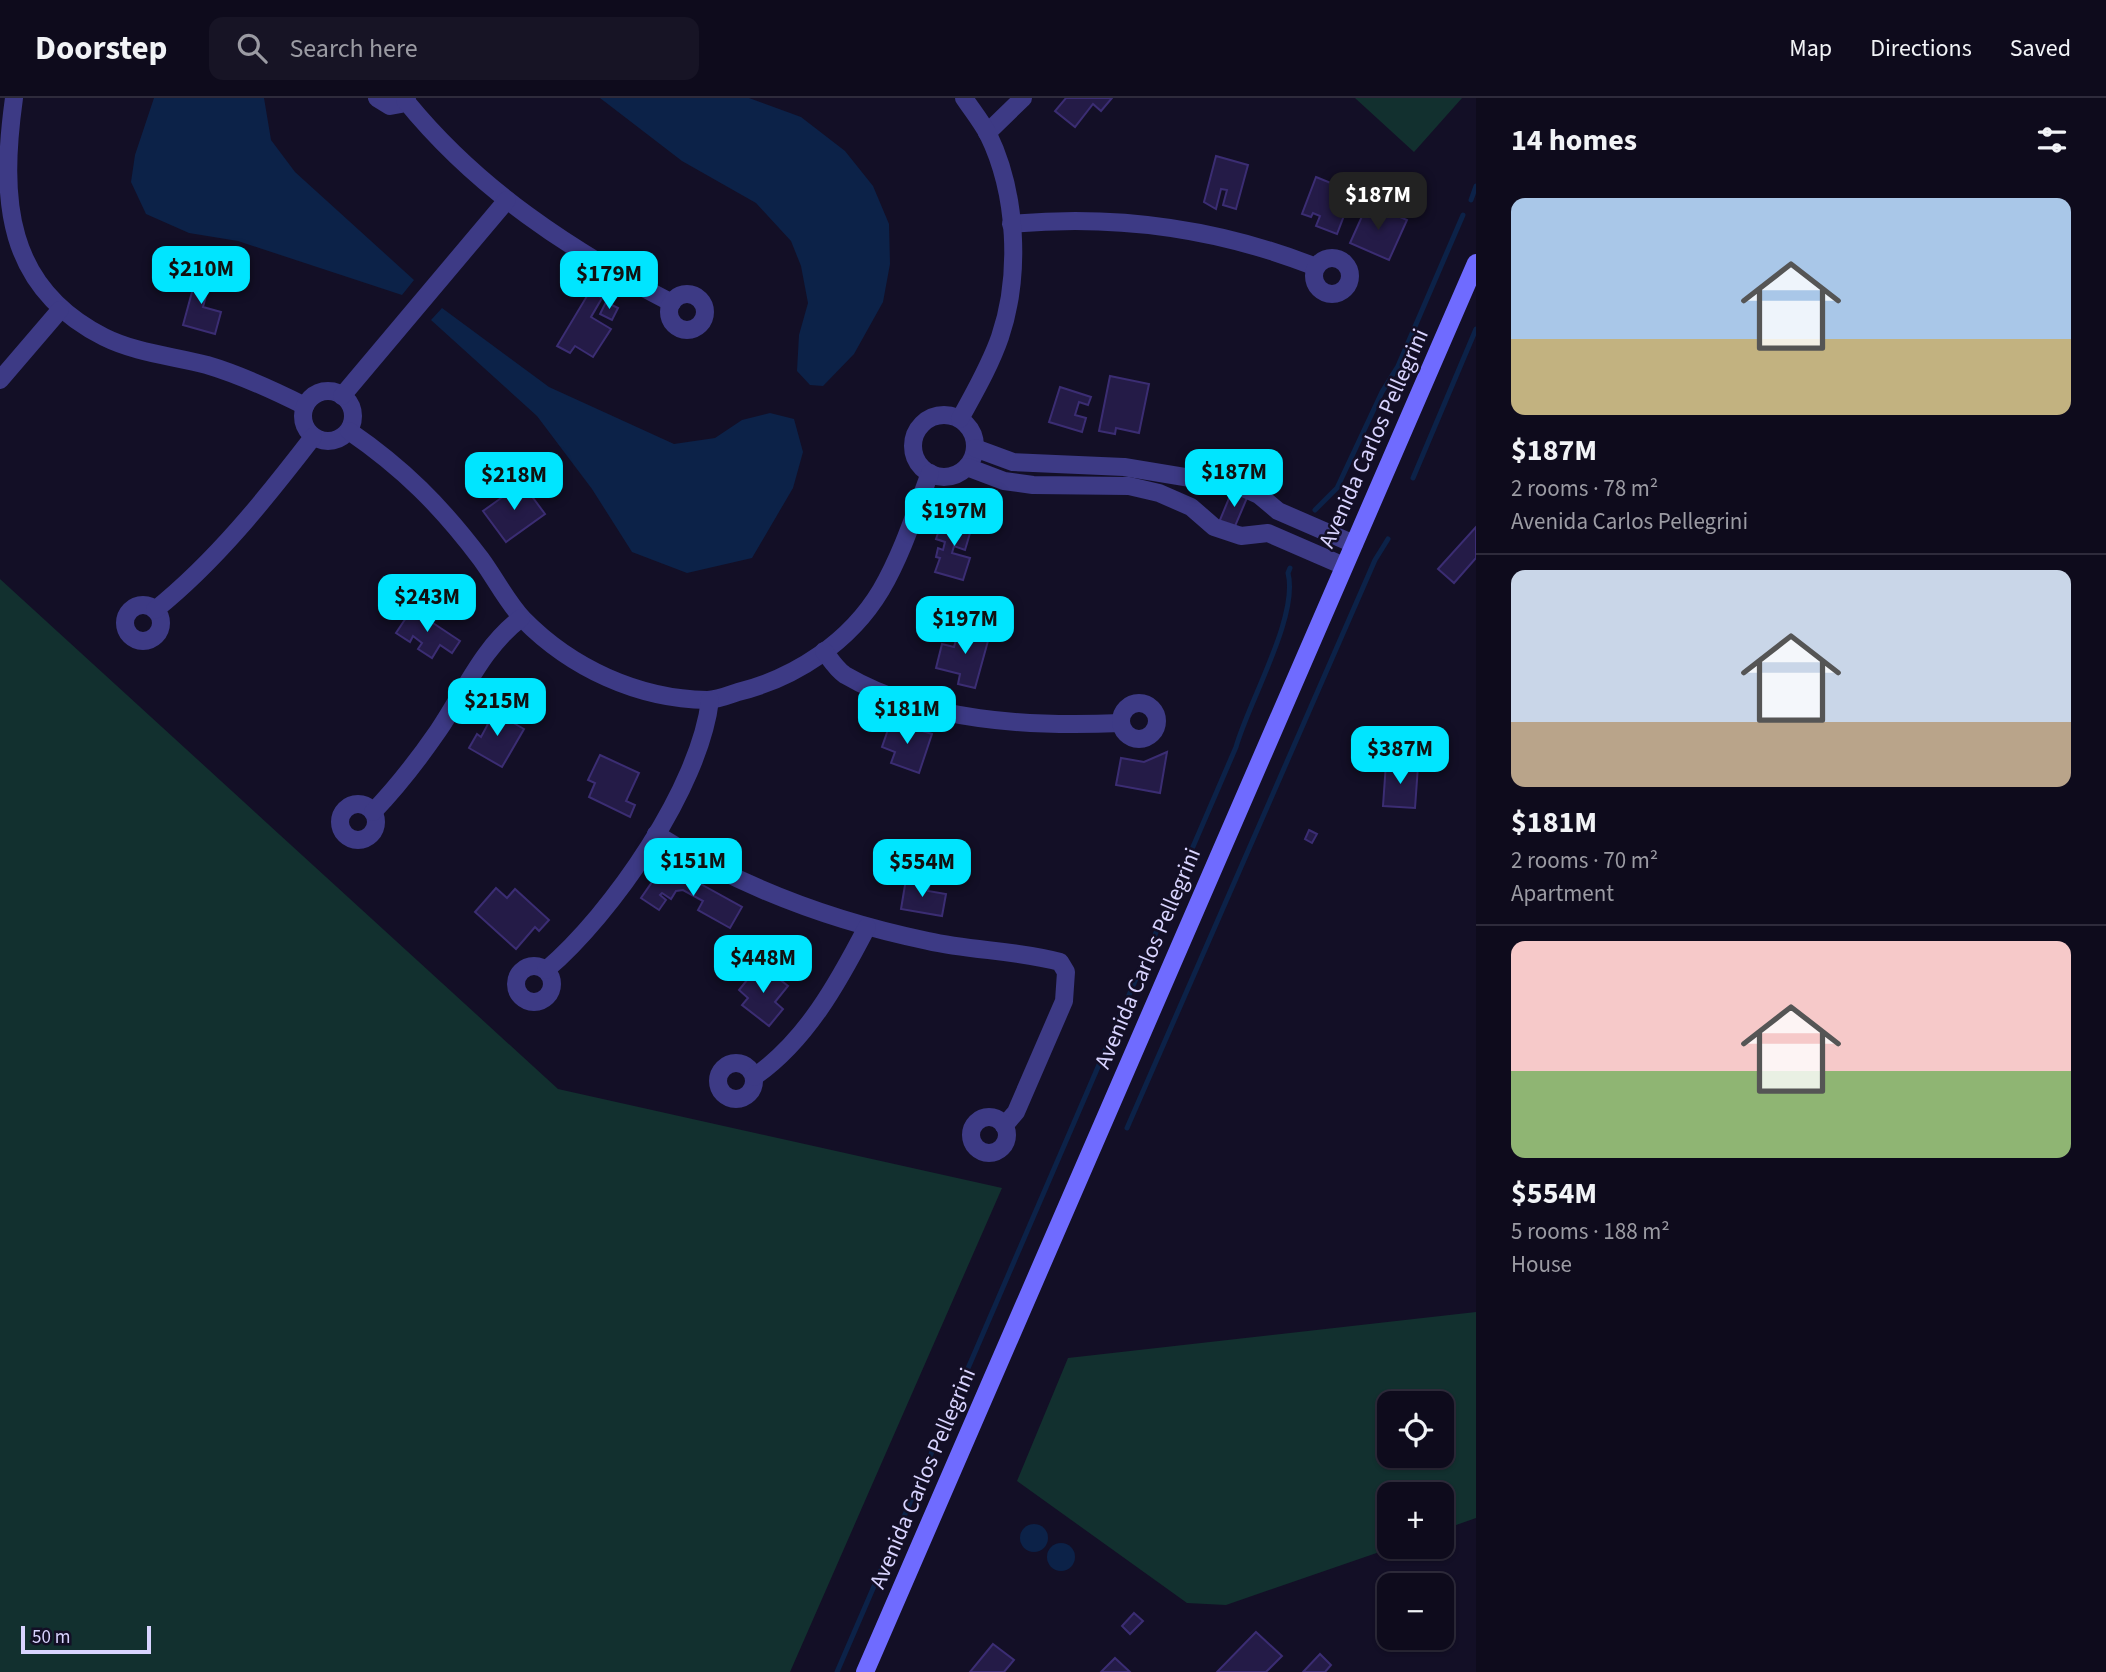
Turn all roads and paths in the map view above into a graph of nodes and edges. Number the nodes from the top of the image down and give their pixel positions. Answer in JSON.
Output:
{"nodes":[{"id":1,"x":14,"y":98,"type":"edge"},
{"id":2,"x":377,"y":98,"type":"edge"},
{"id":3,"x":964,"y":98,"type":"edge"},
{"id":4,"x":1023,"y":98,"type":"edge"},
{"id":5,"x":406,"y":99,"type":"edge"},
{"id":6,"x":987,"y":133,"type":"junction"},
{"id":7,"x":507,"y":200,"type":"junction"},
{"id":8,"x":1011,"y":224,"type":"junction"},
{"id":9,"x":1476,"y":263,"type":"edge"},
{"id":10,"x":1317,"y":267,"type":"dead end"},
{"id":11,"x":671,"y":303,"type":"dead end"},
{"id":12,"x":60,"y":310,"type":"junction"},
{"id":13,"x":0,"y":380,"type":"edge"},
{"id":14,"x":342,"y":396,"type":"junction"},
{"id":15,"x":305,"y":406,"type":"junction"},
{"id":16,"x":960,"y":419,"type":"junction"},
{"id":17,"x":349,"y":431,"type":"junction"},
{"id":18,"x":313,"y":437,"type":"junction"},
{"id":19,"x":975,"y":448,"type":"junction"},
{"id":20,"x":967,"y":467,"type":"junction"},
{"id":21,"x":930,"y":473,"type":"junction"},
{"id":22,"x":1201,"y":479,"type":"junction"},
{"id":23,"x":1191,"y":507,"type":"junction"},
{"id":24,"x":1278,"y":511,"type":"junction"},
{"id":25,"x":1268,"y":533,"type":"junction"},
{"id":26,"x":1354,"y":544,"type":"junction"},
{"id":27,"x":1344,"y":566,"type":"junction"},
{"id":28,"x":155,"y":610,"type":"dead end"},
{"id":29,"x":522,"y":618,"type":"junction"},
{"id":30,"x":824,"y":651,"type":"junction"},
{"id":31,"x":710,"y":700,"type":"junction"},
{"id":32,"x":1121,"y":723,"type":"dead end"},
{"id":33,"x":373,"y":812,"type":"dead end"},
{"id":34,"x":656,"y":834,"type":"junction"},
{"id":35,"x":867,"y":927,"type":"junction"},
{"id":36,"x":546,"y":970,"type":"dead end"},
{"id":37,"x":754,"y":1077,"type":"dead end"},
{"id":38,"x":1004,"y":1126,"type":"dead end"},
{"id":39,"x":865,"y":1672,"type":"edge"}],
"edges":[{"from":1,"to":12,"type":"street"},
{"from":2,"to":5,"type":"street"},
{"from":3,"to":6,"type":"street"},
{"from":4,"to":6,"type":"street"},
{"from":5,"to":7,"type":"street"},
{"from":6,"to":8,"type":"street"},
{"from":7,"to":11,"type":"street"},
{"from":7,"to":14,"type":"street"},
{"from":8,"to":10,"type":"street"},
{"from":8,"to":16,"type":"street"},
{"from":9,"to":26,"type":"main road","name":"Avenida Carlos Pellegrini"},
{"from":12,"to":13,"type":"street"},
{"from":12,"to":15,"type":"street"},
{"from":14,"to":15,"type":"street"},
{"from":14,"to":17,"type":"street"},
{"from":15,"to":18,"type":"street"},
{"from":16,"to":19,"type":"street"},
{"from":16,"to":21,"type":"street"},
{"from":17,"to":18,"type":"street"},
{"from":17,"to":29,"type":"street"},
{"from":18,"to":28,"type":"street"},
{"from":19,"to":20,"type":"street"},
{"from":19,"to":22,"type":"street"},
{"from":20,"to":21,"type":"street"},
{"from":20,"to":23,"type":"street"},
{"from":21,"to":30,"type":"street"},
{"from":22,"to":23,"type":"street"},
{"from":22,"to":24,"type":"street"},
{"from":23,"to":25,"type":"street"},
{"from":24,"to":25,"type":"street"},
{"from":24,"to":26,"type":"street"},
{"from":25,"to":27,"type":"street"},
{"from":26,"to":27,"type":"main road","name":"Avenida Carlos Pellegrini"},
{"from":27,"to":39,"type":"main road","name":"Avenida Carlos Pellegrini"},
{"from":29,"to":31,"type":"street"},
{"from":29,"to":33,"type":"street"},
{"from":30,"to":31,"type":"street"},
{"from":30,"to":32,"type":"street"},
{"from":31,"to":34,"type":"street"},
{"from":34,"to":35,"type":"street"},
{"from":34,"to":36,"type":"street"},
{"from":35,"to":37,"type":"street"},
{"from":35,"to":38,"type":"street"}]}
